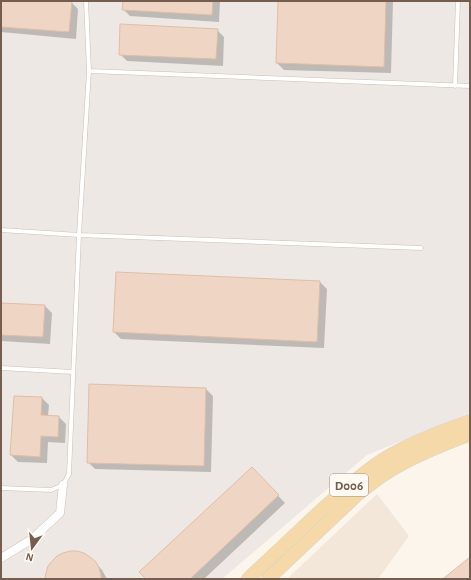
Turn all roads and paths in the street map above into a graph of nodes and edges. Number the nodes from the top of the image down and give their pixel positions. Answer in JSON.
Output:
{"nodes":[{"id":1,"x":86,"y":1,"type":"edge"},
{"id":2,"x":458,"y":1,"type":"edge"},
{"id":3,"x":89,"y":72,"type":"junction"},
{"id":4,"x":455,"y":86,"type":"junction"},
{"id":5,"x":470,"y":86,"type":"edge"},
{"id":6,"x":1,"y":230,"type":"edge"},
{"id":7,"x":80,"y":234,"type":"junction"},
{"id":8,"x":420,"y":248,"type":"dead end"},
{"id":9,"x":1,"y":368,"type":"edge"},
{"id":10,"x":74,"y":372,"type":"junction"},
{"id":11,"x":470,"y":421,"type":"edge"},
{"id":12,"x":470,"y":434,"type":"edge"},
{"id":13,"x":63,"y":485,"type":"junction"},
{"id":14,"x":1,"y":488,"type":"edge"},
{"id":15,"x":1,"y":558,"type":"edge"},
{"id":16,"x":248,"y":579,"type":"edge"},
{"id":17,"x":268,"y":579,"type":"edge"}],
"edges":[{"from":1,"to":3,"type":"lane"},
{"from":2,"to":4,"type":"lane"},
{"from":3,"to":4,"type":"lane"},
{"from":3,"to":7,"type":"lane"},
{"from":4,"to":5,"type":"lane"},
{"from":6,"to":7,"type":"lane"},
{"from":7,"to":8,"type":"lane"},
{"from":7,"to":10,"type":"lane"},
{"from":9,"to":10,"type":"lane"},
{"from":10,"to":13,"type":"lane"},
{"from":11,"to":16,"type":"main road","number":"D006"},
{"from":12,"to":17,"type":"main road","number":"D006"},
{"from":13,"to":14,"type":"lane"},
{"from":13,"to":15,"type":"street"}]}
